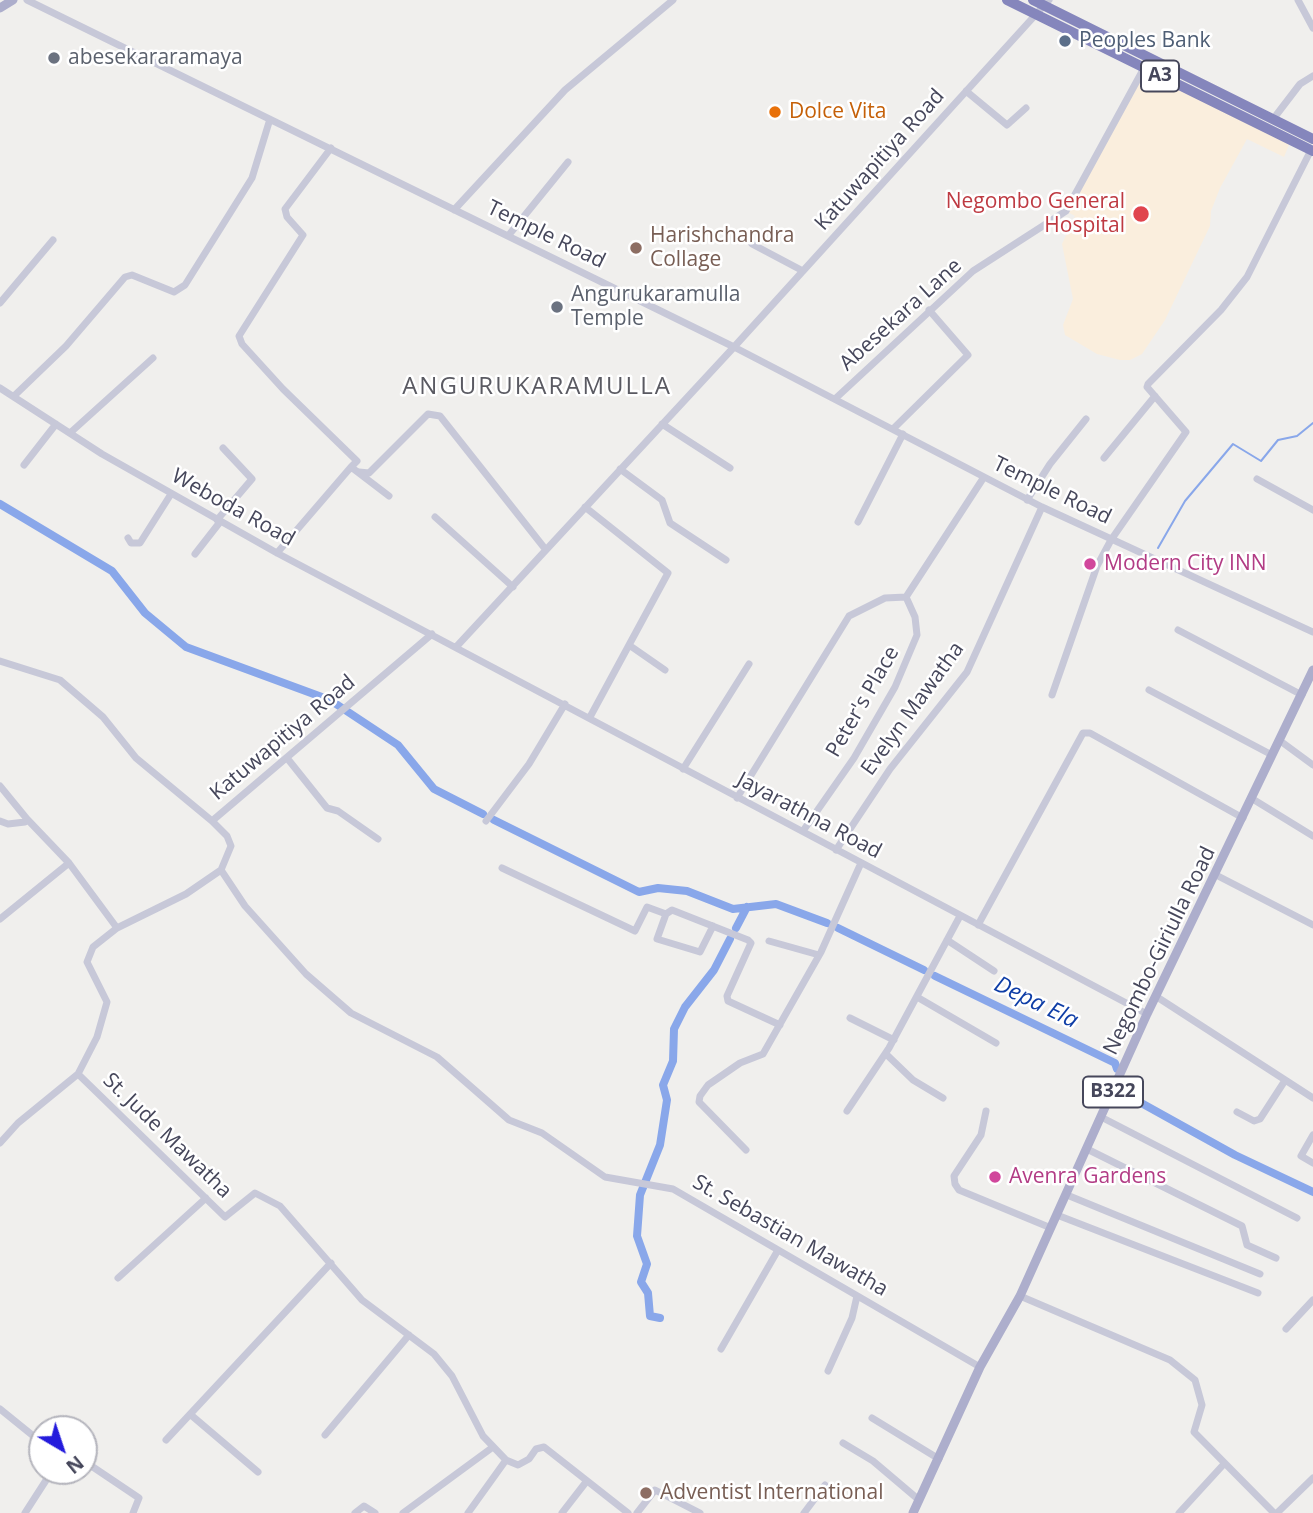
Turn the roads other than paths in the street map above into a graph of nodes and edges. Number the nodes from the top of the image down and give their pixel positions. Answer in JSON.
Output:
{"nodes":[{"id":1,"x":13,"y":0,"type":"edge"},
{"id":2,"x":27,"y":0,"type":"edge"},
{"id":3,"x":673,"y":0,"type":"edge"},
{"id":4,"x":1007,"y":0,"type":"edge"},
{"id":5,"x":1298,"y":0,"type":"edge"},
{"id":6,"x":1042,"y":2,"type":"edge"},
{"id":7,"x":0,"y":8,"type":"edge"},
{"id":8,"x":1035,"y":15,"type":"junction"},
{"id":9,"x":1313,"y":28,"type":"edge"},
{"id":10,"x":1144,"y":68,"type":"junction"},
{"id":11,"x":1313,"y":76,"type":"edge"},
{"id":12,"x":966,"y":91,"type":"junction"},
{"id":13,"x":1026,"y":108,"type":"dead end"},
{"id":14,"x":270,"y":118,"type":"junction"},
{"id":15,"x":1274,"y":118,"type":"junction"},
{"id":16,"x":1312,"y":147,"type":"edge"},
{"id":17,"x":331,"y":148,"type":"junction"},
{"id":18,"x":568,"y":162,"type":"dead end"},
{"id":19,"x":454,"y":210,"type":"junction"},
{"id":20,"x":508,"y":236,"type":"junction"},
{"id":21,"x":53,"y":240,"type":"dead end"},
{"id":22,"x":751,"y":244,"type":"dead end"},
{"id":23,"x":803,"y":271,"type":"junction"},
{"id":24,"x":0,"y":303,"type":"edge"},
{"id":25,"x":929,"y":310,"type":"junction"},
{"id":26,"x":734,"y":347,"type":"junction"},
{"id":27,"x":153,"y":358,"type":"dead end"},
{"id":28,"x":0,"y":388,"type":"edge"},
{"id":29,"x":1155,"y":396,"type":"junction"},
{"id":30,"x":15,"y":397,"type":"junction"},
{"id":31,"x":836,"y":398,"type":"junction"},
{"id":32,"x":1086,"y":419,"type":"dead end"},
{"id":33,"x":56,"y":424,"type":"junction"},
{"id":34,"x":662,"y":424,"type":"junction"},
{"id":35,"x":893,"y":429,"type":"junction"},
{"id":36,"x":70,"y":433,"type":"junction"},
{"id":37,"x":903,"y":434,"type":"junction"},
{"id":38,"x":223,"y":449,"type":"dead end"},
{"id":39,"x":1104,"y":458,"type":"dead end"},
{"id":40,"x":24,"y":466,"type":"dead end"},
{"id":41,"x":730,"y":468,"type":"dead end"},
{"id":42,"x":354,"y":469,"type":"junction"},
{"id":43,"x":620,"y":469,"type":"junction"},
{"id":44,"x":984,"y":477,"type":"junction"},
{"id":45,"x":1257,"y":478,"type":"dead end"},
{"id":46,"x":171,"y":494,"type":"junction"},
{"id":47,"x":389,"y":496,"type":"dead end"},
{"id":48,"x":1027,"y":500,"type":"junction"},
{"id":49,"x":585,"y":507,"type":"junction"},
{"id":50,"x":1042,"y":507,"type":"junction"},
{"id":51,"x":1313,"y":510,"type":"edge"},
{"id":52,"x":435,"y":517,"type":"dead end"},
{"id":53,"x":218,"y":521,"type":"junction"},
{"id":54,"x":858,"y":522,"type":"dead end"},
{"id":55,"x":128,"y":538,"type":"dead end"},
{"id":56,"x":1111,"y":540,"type":"junction"},
{"id":57,"x":546,"y":550,"type":"junction"},
{"id":58,"x":277,"y":553,"type":"junction"},
{"id":59,"x":195,"y":554,"type":"dead end"},
{"id":60,"x":726,"y":560,"type":"dead end"},
{"id":61,"x":513,"y":587,"type":"junction"},
{"id":62,"x":906,"y":597,"type":"junction"},
{"id":63,"x":1178,"y":630,"type":"dead end"},
{"id":64,"x":1313,"y":632,"type":"edge"},
{"id":65,"x":432,"y":634,"type":"junction"},
{"id":66,"x":457,"y":646,"type":"junction"},
{"id":67,"x":629,"y":646,"type":"junction"},
{"id":68,"x":0,"y":661,"type":"edge"},
{"id":69,"x":749,"y":664,"type":"dead end"},
{"id":70,"x":665,"y":670,"type":"dead end"},
{"id":71,"x":1313,"y":670,"type":"edge"},
{"id":72,"x":1149,"y":690,"type":"dead end"},
{"id":73,"x":1052,"y":695,"type":"dead end"},
{"id":74,"x":1301,"y":695,"type":"junction"},
{"id":75,"x":565,"y":704,"type":"junction"},
{"id":76,"x":590,"y":717,"type":"junction"},
{"id":77,"x":1279,"y":740,"type":"junction"},
{"id":78,"x":1272,"y":755,"type":"junction"},
{"id":79,"x":287,"y":758,"type":"junction"},
{"id":80,"x":1313,"y":765,"type":"edge"},
{"id":81,"x":684,"y":769,"type":"junction"},
{"id":82,"x":0,"y":786,"type":"edge"},
{"id":83,"x":737,"y":798,"type":"junction"},
{"id":84,"x":1251,"y":798,"type":"junction"},
{"id":85,"x":27,"y":818,"type":"junction"},
{"id":86,"x":1242,"y":818,"type":"junction"},
{"id":87,"x":0,"y":821,"type":"edge"},
{"id":88,"x":212,"y":821,"type":"junction"},
{"id":89,"x":486,"y":821,"type":"dead end"},
{"id":90,"x":803,"y":831,"type":"junction"},
{"id":91,"x":1313,"y":835,"type":"edge"},
{"id":92,"x":378,"y":839,"type":"dead end"},
{"id":93,"x":836,"y":850,"type":"junction"},
{"id":94,"x":69,"y":863,"type":"junction"},
{"id":95,"x":862,"y":863,"type":"junction"},
{"id":96,"x":502,"y":868,"type":"dead end"},
{"id":97,"x":221,"y":870,"type":"junction"},
{"id":98,"x":1216,"y":874,"type":"junction"},
{"id":99,"x":666,"y":914,"type":"junction"},
{"id":100,"x":960,"y":916,"type":"junction"},
{"id":101,"x":0,"y":919,"type":"edge"},
{"id":102,"x":978,"y":925,"type":"junction"},
{"id":103,"x":1313,"y":925,"type":"edge"},
{"id":104,"x":713,"y":926,"type":"junction"},
{"id":105,"x":117,"y":928,"type":"junction"},
{"id":106,"x":947,"y":940,"type":"junction"},
{"id":107,"x":769,"y":941,"type":"dead end"},
{"id":108,"x":819,"y":955,"type":"junction"},
{"id":109,"x":994,"y":971,"type":"dead end"},
{"id":110,"x":917,"y":997,"type":"junction"},
{"id":111,"x":1157,"y":997,"type":"junction"},
{"id":112,"x":1147,"y":1014,"type":"junction"},
{"id":113,"x":850,"y":1018,"type":"dead end"},
{"id":114,"x":780,"y":1025,"type":"junction"},
{"id":115,"x":894,"y":1040,"type":"junction"},
{"id":116,"x":996,"y":1043,"type":"dead end"},
{"id":117,"x":886,"y":1054,"type":"junction"},
{"id":118,"x":78,"y":1074,"type":"junction"},
{"id":119,"x":1284,"y":1082,"type":"junction"},
{"id":120,"x":1313,"y":1086,"type":"edge"},
{"id":121,"x":1310,"y":1096,"type":"edge"},
{"id":122,"x":943,"y":1098,"type":"dead end"},
{"id":123,"x":847,"y":1111,"type":"dead end"},
{"id":124,"x":986,"y":1111,"type":"dead end"},
{"id":125,"x":1237,"y":1112,"type":"dead end"},
{"id":126,"x":1101,"y":1117,"type":"junction"},
{"id":127,"x":1313,"y":1135,"type":"edge"},
{"id":128,"x":0,"y":1143,"type":"edge"},
{"id":129,"x":1087,"y":1149,"type":"junction"},
{"id":130,"x":746,"y":1150,"type":"dead end"},
{"id":131,"x":1313,"y":1163,"type":"edge"},
{"id":132,"x":1067,"y":1195,"type":"junction"},
{"id":133,"x":206,"y":1198,"type":"junction"},
{"id":134,"x":1057,"y":1215,"type":"junction"},
{"id":135,"x":1297,"y":1218,"type":"dead end"},
{"id":136,"x":1051,"y":1228,"type":"junction"},
{"id":137,"x":778,"y":1250,"type":"junction"},
{"id":138,"x":1276,"y":1258,"type":"dead end"},
{"id":139,"x":331,"y":1263,"type":"junction"},
{"id":140,"x":1260,"y":1274,"type":"dead end"},
{"id":141,"x":118,"y":1278,"type":"dead end"},
{"id":142,"x":1258,"y":1293,"type":"dead end"},
{"id":143,"x":857,"y":1296,"type":"junction"},
{"id":144,"x":1020,"y":1296,"type":"junction"},
{"id":145,"x":1313,"y":1300,"type":"edge"},
{"id":146,"x":1286,"y":1329,"type":"dead end"},
{"id":147,"x":410,"y":1335,"type":"junction"},
{"id":148,"x":721,"y":1349,"type":"dead end"},
{"id":149,"x":980,"y":1367,"type":"junction"},
{"id":150,"x":828,"y":1371,"type":"dead end"},
{"id":151,"x":0,"y":1409,"type":"edge"},
{"id":152,"x":191,"y":1415,"type":"junction"},
{"id":153,"x":872,"y":1418,"type":"dead end"},
{"id":154,"x":28,"y":1432,"type":"edge"},
{"id":155,"x":325,"y":1435,"type":"dead end"},
{"id":156,"x":166,"y":1440,"type":"dead end"},
{"id":157,"x":844,"y":1443,"type":"dead end"},
{"id":158,"x":493,"y":1447,"type":"junction"},
{"id":159,"x":939,"y":1459,"type":"junction"},
{"id":160,"x":506,"y":1460,"type":"junction"},
{"id":161,"x":1223,"y":1465,"type":"junction"},
{"id":162,"x":98,"y":1470,"type":"edge"},
{"id":163,"x":258,"y":1472,"type":"dead end"},
{"id":164,"x":1313,"y":1478,"type":"edge"},
{"id":165,"x":586,"y":1482,"type":"junction"},
{"id":166,"x":43,"y":1485,"type":"edge"},
{"id":167,"x":825,"y":1485,"type":"dead end"},
{"id":168,"x":919,"y":1500,"type":"junction"},
{"id":169,"x":25,"y":1513,"type":"edge"},
{"id":170,"x":133,"y":1513,"type":"edge"},
{"id":171,"x":355,"y":1513,"type":"edge"},
{"id":172,"x":375,"y":1513,"type":"edge"},
{"id":173,"x":403,"y":1513,"type":"edge"},
{"id":174,"x":468,"y":1513,"type":"edge"},
{"id":175,"x":562,"y":1513,"type":"edge"},
{"id":176,"x":628,"y":1513,"type":"edge"},
{"id":177,"x":637,"y":1513,"type":"edge"},
{"id":178,"x":700,"y":1513,"type":"edge"},
{"id":179,"x":804,"y":1513,"type":"edge"},
{"id":180,"x":913,"y":1513,"type":"edge"},
{"id":181,"x":1179,"y":1513,"type":"edge"},
{"id":182,"x":1275,"y":1513,"type":"edge"}],
"edges":[{"from":1,"to":7,"type":"main road"},
{"from":2,"to":14,"type":"street","name":"Temple Road"},
{"from":3,"to":19,"type":"street"},
{"from":4,"to":8,"type":"highway","number":"A3"},
{"from":5,"to":9,"type":"street"},
{"from":6,"to":8,"type":"street","name":"Katuwapitiya Road"},
{"from":6,"to":15,"type":"highway","number":"A3"},
{"from":8,"to":10,"type":"highway","number":"A3"},
{"from":8,"to":12,"type":"street","name":"Katuwapitiya Road"},
{"from":10,"to":16,"type":"highway","number":"A3"},
{"from":10,"to":25,"type":"street","name":"Abesekara Lane"},
{"from":11,"to":15,"type":"street"},
{"from":12,"to":13,"type":"street"},
{"from":12,"to":23,"type":"street","name":"Katuwapitiya Road"},
{"from":14,"to":17,"type":"street","name":"Temple Road"},
{"from":14,"to":30,"type":"street"},
{"from":15,"to":16,"type":"highway","number":"A3"},
{"from":16,"to":29,"type":"street"},
{"from":17,"to":19,"type":"street","name":"Temple Road"},
{"from":17,"to":42,"type":"street"},
{"from":18,"to":20,"type":"street"},
{"from":19,"to":20,"type":"street","name":"Temple Road"},
{"from":20,"to":26,"type":"street","name":"Temple Road"},
{"from":21,"to":24,"type":"street"},
{"from":22,"to":23,"type":"street"},
{"from":23,"to":26,"type":"street","name":"Katuwapitiya Road"},
{"from":25,"to":31,"type":"street","name":"Abesekara Lane"},
{"from":25,"to":35,"type":"street"},
{"from":26,"to":31,"type":"street","name":"Temple Road"},
{"from":26,"to":34,"type":"street","name":"Katuwapitiya Road"},
{"from":27,"to":36,"type":"street"},
{"from":28,"to":30,"type":"street","name":"Weboda Road"},
{"from":29,"to":39,"type":"street"},
{"from":29,"to":56,"type":"street"},
{"from":30,"to":33,"type":"street","name":"Weboda Road"},
{"from":31,"to":35,"type":"street","name":"Temple Road"},
{"from":32,"to":48,"type":"street"},
{"from":33,"to":36,"type":"street","name":"Weboda Road"},
{"from":33,"to":40,"type":"street"},
{"from":34,"to":41,"type":"street"},
{"from":34,"to":43,"type":"street","name":"Katuwapitiya Road"},
{"from":35,"to":37,"type":"street","name":"Temple Road"},
{"from":36,"to":46,"type":"street","name":"Weboda Road"},
{"from":37,"to":44,"type":"street","name":"Temple Road"},
{"from":37,"to":54,"type":"street"},
{"from":38,"to":53,"type":"street"},
{"from":42,"to":47,"type":"street"},
{"from":42,"to":57,"type":"street"},
{"from":42,"to":58,"type":"street"},
{"from":43,"to":49,"type":"street","name":"Katuwapitiya Road"},
{"from":43,"to":60,"type":"street"},
{"from":44,"to":48,"type":"street","name":"Temple Road"},
{"from":44,"to":62,"type":"street"},
{"from":45,"to":51,"type":"street"},
{"from":46,"to":53,"type":"street","name":"Weboda Road"},
{"from":46,"to":55,"type":"street"},
{"from":48,"to":50,"type":"street","name":"Temple Road"},
{"from":49,"to":57,"type":"street","name":"Katuwapitiya Road"},
{"from":49,"to":67,"type":"street"},
{"from":50,"to":56,"type":"street","name":"Temple Road"},
{"from":50,"to":93,"type":"street","name":"Evelyn Mawatha"},
{"from":52,"to":61,"type":"street"},
{"from":53,"to":58,"type":"street","name":"Weboda Road"},
{"from":53,"to":59,"type":"street"},
{"from":56,"to":64,"type":"street","name":"Temple Road"},
{"from":56,"to":73,"type":"street"},
{"from":57,"to":61,"type":"street","name":"Katuwapitiya Road"},
{"from":58,"to":65,"type":"street","name":"Weboda Road"},
{"from":61,"to":66,"type":"street","name":"Katuwapitiya Road"},
{"from":62,"to":83,"type":"street"},
{"from":62,"to":90,"type":"street","name":"Peter's Place"},
{"from":63,"to":74,"type":"street"},
{"from":65,"to":66,"type":"street","name":"Weboda Road"},
{"from":65,"to":79,"type":"street","name":"Katuwapitiya Road"},
{"from":66,"to":75,"type":"street","name":"Jayarathna Road"},
{"from":67,"to":70,"type":"street"},
{"from":67,"to":76,"type":"street"},
{"from":68,"to":88,"type":"street"},
{"from":69,"to":81,"type":"street"},
{"from":71,"to":74,"type":"main road","name":"Negombo-Giriulla Road","number":"B322"},
{"from":72,"to":78,"type":"street"},
{"from":74,"to":77,"type":"main road","name":"Negombo-Giriulla Road","number":"B322"},
{"from":75,"to":76,"type":"street","name":"Jayarathna Road"},
{"from":75,"to":89,"type":"street"},
{"from":76,"to":81,"type":"street","name":"Jayarathna Road"},
{"from":77,"to":78,"type":"main road","name":"Negombo-Giriulla Road","number":"B322"},
{"from":77,"to":80,"type":"street"},
{"from":78,"to":84,"type":"main road","name":"Negombo-Giriulla Road","number":"B322"},
{"from":79,"to":88,"type":"street","name":"Katuwapitiya Road"},
{"from":79,"to":92,"type":"street"},
{"from":81,"to":83,"type":"street","name":"Jayarathna Road"},
{"from":82,"to":85,"type":"street"},
{"from":83,"to":90,"type":"street","name":"Jayarathna Road"},
{"from":84,"to":86,"type":"main road","name":"Negombo-Giriulla Road","number":"B322"},
{"from":84,"to":91,"type":"street"},
{"from":85,"to":87,"type":"street"},
{"from":85,"to":94,"type":"street"},
{"from":86,"to":98,"type":"main road","name":"Negombo-Giriulla Road","number":"B322"},
{"from":86,"to":102,"type":"street"},
{"from":88,"to":97,"type":"street","name":"Katuwapitiya Road"},
{"from":90,"to":93,"type":"street","name":"Jayarathna Road"},
{"from":93,"to":95,"type":"street","name":"Jayarathna Road"},
{"from":94,"to":101,"type":"street"},
{"from":94,"to":105,"type":"street"},
{"from":95,"to":100,"type":"street","name":"Jayarathna Road"},
{"from":95,"to":108,"type":"street"},
{"from":96,"to":99,"type":"street"},
{"from":97,"to":105,"type":"street"},
{"from":97,"to":137,"type":"street","name":"St. Sebastian Mawatha"},
{"from":98,"to":103,"type":"street"},
{"from":98,"to":111,"type":"main road","name":"Negombo-Giriulla Road","number":"B322"},
{"from":99,"to":104,"type":"street"},
{"from":99,"to":104,"type":"street"},
{"from":100,"to":102,"type":"street","name":"Jayarathna Road"},
{"from":100,"to":106,"type":"street"},
{"from":102,"to":112,"type":"street","name":"Jayarathna Road"},
{"from":104,"to":114,"type":"street"},
{"from":105,"to":118,"type":"street"},
{"from":106,"to":109,"type":"street"},
{"from":106,"to":110,"type":"street"},
{"from":107,"to":108,"type":"street"},
{"from":108,"to":114,"type":"street"},
{"from":110,"to":115,"type":"street"},
{"from":110,"to":116,"type":"street"},
{"from":111,"to":112,"type":"main road","name":"Negombo-Giriulla Road","number":"B322"},
{"from":111,"to":119,"type":"street"},
{"from":112,"to":126,"type":"main road","name":"Negombo-Giriulla Road","number":"B322"},
{"from":113,"to":115,"type":"street"},
{"from":114,"to":130,"type":"street"},
{"from":115,"to":117,"type":"street"},
{"from":117,"to":122,"type":"street"},
{"from":117,"to":123,"type":"street"},
{"from":118,"to":128,"type":"street"},
{"from":118,"to":133,"type":"street","name":"St. Jude Mawatha"},
{"from":119,"to":121,"type":"street"},
{"from":119,"to":125,"type":"street"},
{"from":120,"to":121,"type":"street"},
{"from":124,"to":136,"type":"street"},
{"from":126,"to":129,"type":"main road","name":"Negombo-Giriulla Road","number":"B322"},
{"from":126,"to":135,"type":"street"},
{"from":127,"to":131,"type":"street"},
{"from":129,"to":132,"type":"main road","name":"Negombo-Giriulla Road","number":"B322"},
{"from":129,"to":138,"type":"street"},
{"from":132,"to":134,"type":"main road","name":"Negombo-Giriulla Road","number":"B322"},
{"from":132,"to":140,"type":"street"},
{"from":133,"to":139,"type":"street","name":"St. Jude Mawatha"},
{"from":133,"to":141,"type":"street"},
{"from":134,"to":136,"type":"main road","name":"Negombo-Giriulla Road","number":"B322"},
{"from":134,"to":142,"type":"street"},
{"from":136,"to":144,"type":"main road","name":"Negombo-Giriulla Road","number":"B322"},
{"from":137,"to":143,"type":"street","name":"St. Sebastian Mawatha"},
{"from":137,"to":148,"type":"street"},
{"from":139,"to":147,"type":"street","name":"St. Jude Mawatha"},
{"from":139,"to":152,"type":"street"},
{"from":143,"to":149,"type":"street","name":"St. Sebastian Mawatha"},
{"from":143,"to":150,"type":"street"},
{"from":144,"to":149,"type":"main road","name":"Negombo-Giriulla Road","number":"B322"},
{"from":144,"to":161,"type":"street"},
{"from":145,"to":146,"type":"street"},
{"from":147,"to":155,"type":"street"},
{"from":147,"to":158,"type":"street","name":"St. Jude Mawatha"},
{"from":149,"to":159,"type":"main road","name":"Negombo-Giriulla Road","number":"B322"},
{"from":151,"to":154,"type":"street"},
{"from":152,"to":156,"type":"street"},
{"from":152,"to":163,"type":"street"},
{"from":153,"to":159,"type":"street"},
{"from":157,"to":168,"type":"street"},
{"from":158,"to":160,"type":"street","name":"St. Jude Mawatha"},
{"from":158,"to":173,"type":"street"},
{"from":159,"to":168,"type":"main road","name":"Negombo-Giriulla Road","number":"B322"},
{"from":160,"to":165,"type":"street"},
{"from":160,"to":174,"type":"street"},
{"from":161,"to":181,"type":"street"},
{"from":161,"to":182,"type":"street"},
{"from":162,"to":170,"type":"street"},
{"from":164,"to":182,"type":"street"},
{"from":165,"to":175,"type":"street"},
{"from":165,"to":176,"type":"street"},
{"from":166,"to":169,"type":"street"},
{"from":167,"to":179,"type":"street"},
{"from":168,"to":180,"type":"main road","name":"Negombo-Giriulla Road","number":"B322"},
{"from":171,"to":172,"type":"street"},
{"from":177,"to":178,"type":"street"}]}
